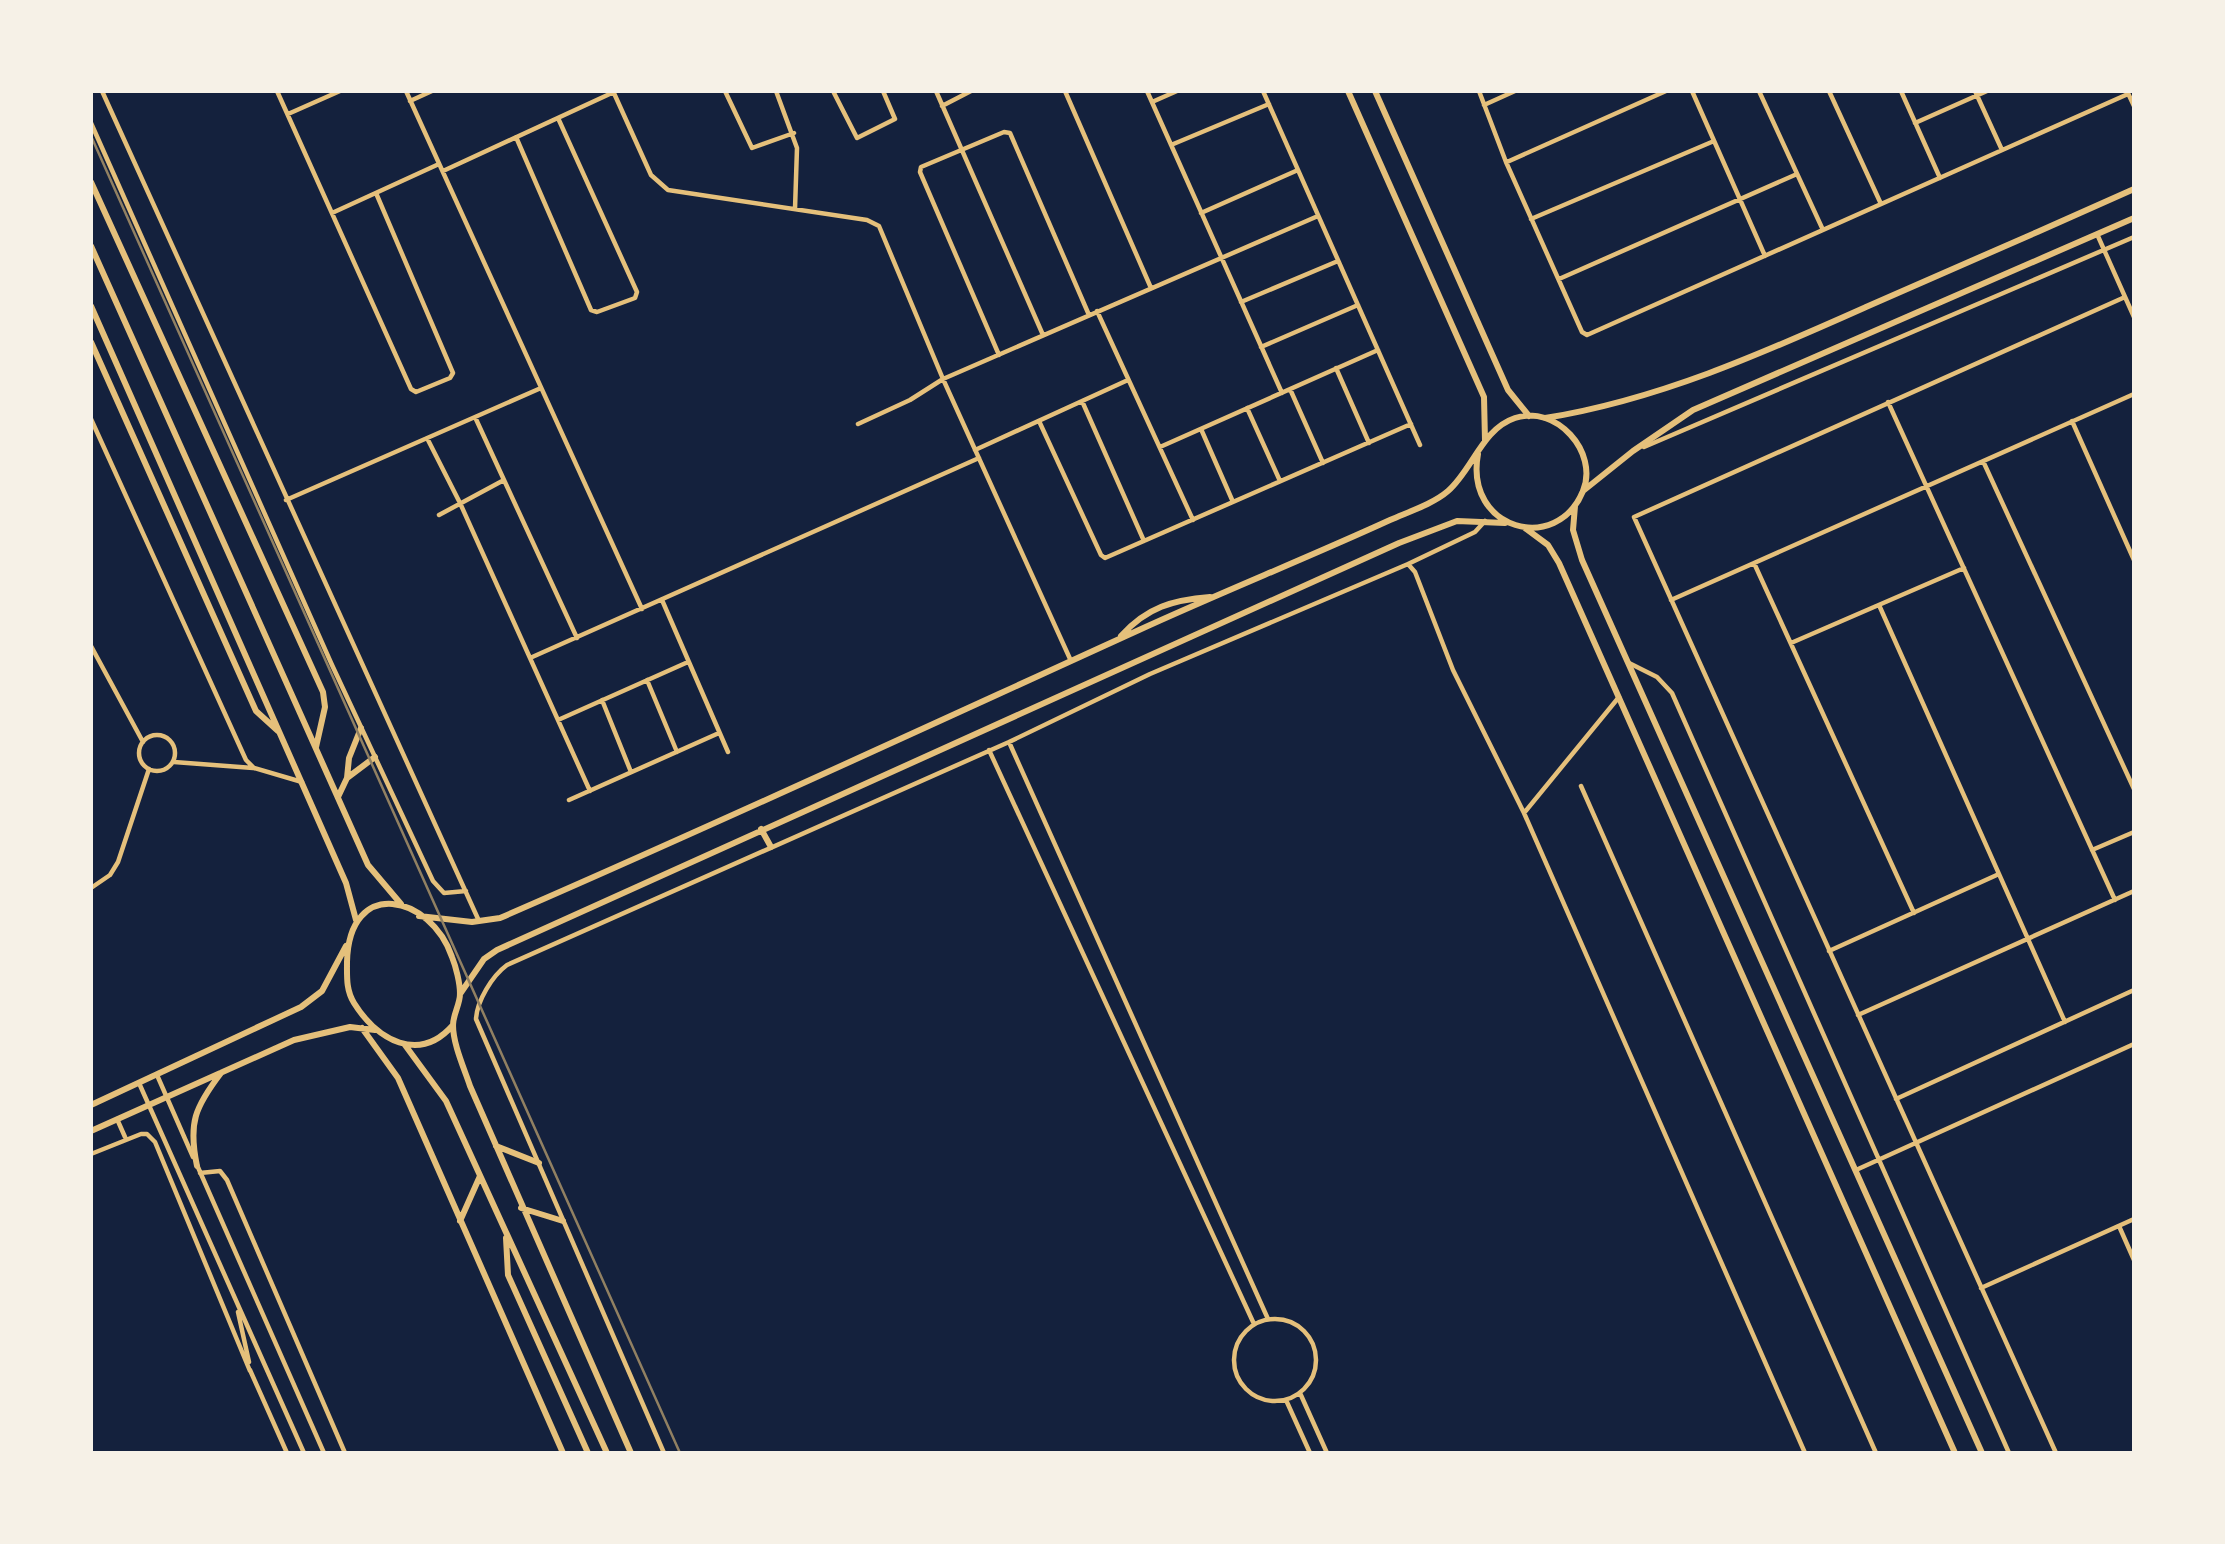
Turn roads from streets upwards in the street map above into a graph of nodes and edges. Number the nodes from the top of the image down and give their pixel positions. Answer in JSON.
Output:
{"nodes":[{"id":1,"x":102,"y":91,"type":"edge"},
{"id":2,"x":277,"y":91,"type":"edge"},
{"id":3,"x":340,"y":91,"type":"edge"},
{"id":4,"x":406,"y":91,"type":"edge"},
{"id":5,"x":432,"y":91,"type":"edge"},
{"id":6,"x":725,"y":91,"type":"edge"},
{"id":7,"x":776,"y":91,"type":"edge"},
{"id":8,"x":833,"y":91,"type":"edge"},
{"id":9,"x":883,"y":91,"type":"edge"},
{"id":10,"x":936,"y":91,"type":"edge"},
{"id":11,"x":971,"y":91,"type":"edge"},
{"id":12,"x":1065,"y":91,"type":"edge"},
{"id":13,"x":1147,"y":91,"type":"edge"},
{"id":14,"x":1177,"y":91,"type":"edge"},
{"id":15,"x":1263,"y":91,"type":"edge"},
{"id":16,"x":1348,"y":91,"type":"edge"},
{"id":17,"x":1375,"y":91,"type":"edge"},
{"id":18,"x":1479,"y":91,"type":"edge"},
{"id":19,"x":1514,"y":91,"type":"edge"},
{"id":20,"x":1666,"y":91,"type":"edge"},
{"id":21,"x":1692,"y":91,"type":"edge"},
{"id":22,"x":1759,"y":91,"type":"edge"},
{"id":23,"x":1829,"y":91,"type":"edge"},
{"id":24,"x":1901,"y":91,"type":"edge"},
{"id":25,"x":1987,"y":91,"type":"edge"},
{"id":26,"x":614,"y":92,"type":"edge"},
{"id":27,"x":2128,"y":92,"type":"edge"},
{"id":28,"x":1976,"y":93,"type":"edge"},
{"id":29,"x":410,"y":101,"type":"junction"},
{"id":30,"x":1152,"y":102,"type":"junction"},
{"id":31,"x":1269,"y":104,"type":"junction"},
{"id":32,"x":1484,"y":105,"type":"junction"},
{"id":33,"x":942,"y":106,"type":"junction"},
{"id":34,"x":2134,"y":106,"type":"edge"},
{"id":35,"x":288,"y":114,"type":"junction"},
{"id":36,"x":558,"y":118,"type":"junction"},
{"id":37,"x":91,"y":122,"type":"edge"},
{"id":38,"x":1915,"y":122,"type":"junction"},
{"id":39,"x":794,"y":133,"type":"junction"},
{"id":40,"x":516,"y":137,"type":"junction"},
{"id":41,"x":1714,"y":141,"type":"junction"},
{"id":42,"x":1171,"y":145,"type":"junction"},
{"id":43,"x":2002,"y":149,"type":"junction"},
{"id":44,"x":962,"y":150,"type":"junction"},
{"id":45,"x":1506,"y":162,"type":"junction"},
{"id":46,"x":439,"y":164,"type":"junction"},
{"id":47,"x":1298,"y":170,"type":"junction"},
{"id":48,"x":443,"y":171,"type":"junction"},
{"id":49,"x":1797,"y":173,"type":"junction"},
{"id":50,"x":1940,"y":178,"type":"junction"},
{"id":51,"x":91,"y":182,"type":"edge"},
{"id":52,"x":2134,"y":189,"type":"edge"},
{"id":53,"x":376,"y":193,"type":"junction"},
{"id":54,"x":1740,"y":199,"type":"junction"},
{"id":55,"x":1881,"y":204,"type":"junction"},
{"id":56,"x":796,"y":209,"type":"junction"},
{"id":57,"x":332,"y":213,"type":"junction"},
{"id":58,"x":1201,"y":213,"type":"junction"},
{"id":59,"x":1318,"y":216,"type":"junction"},
{"id":60,"x":2134,"y":218,"type":"edge"},
{"id":61,"x":1531,"y":219,"type":"junction"},
{"id":62,"x":1823,"y":230,"type":"junction"},
{"id":63,"x":2097,"y":234,"type":"junction"},
{"id":64,"x":2134,"y":237,"type":"edge"},
{"id":65,"x":91,"y":246,"type":"edge"},
{"id":66,"x":2104,"y":250,"type":"junction"},
{"id":67,"x":1765,"y":256,"type":"junction"},
{"id":68,"x":1221,"y":258,"type":"junction"},
{"id":69,"x":1338,"y":261,"type":"junction"},
{"id":70,"x":1559,"y":279,"type":"junction"},
{"id":71,"x":1151,"y":288,"type":"junction"},
{"id":72,"x":2125,"y":297,"type":"junction"},
{"id":73,"x":1241,"y":302,"type":"junction"},
{"id":74,"x":1358,"y":305,"type":"junction"},
{"id":75,"x":91,"y":306,"type":"edge"},
{"id":76,"x":1097,"y":312,"type":"junction"},
{"id":77,"x":1089,"y":315,"type":"junction"},
{"id":78,"x":2134,"y":317,"type":"edge"},
{"id":79,"x":1043,"y":335,"type":"junction"},
{"id":80,"x":91,"y":342,"type":"edge"},
{"id":81,"x":1261,"y":347,"type":"junction"},
{"id":82,"x":1377,"y":350,"type":"junction"},
{"id":83,"x":999,"y":355,"type":"junction"},
{"id":84,"x":1336,"y":368,"type":"junction"},
{"id":85,"x":943,"y":379,"type":"junction"},
{"id":86,"x":1128,"y":380,"type":"junction"},
{"id":87,"x":541,"y":388,"type":"junction"},
{"id":88,"x":1290,"y":389,"type":"junction"},
{"id":89,"x":1282,"y":393,"type":"junction"},
{"id":90,"x":2134,"y":394,"type":"edge"},
{"id":91,"x":1082,"y":401,"type":"junction"},
{"id":92,"x":1888,"y":402,"type":"junction"},
{"id":93,"x":1247,"y":408,"type":"junction"},
{"id":94,"x":1529,"y":416,"type":"junction"},
{"id":95,"x":475,"y":417,"type":"junction"},
{"id":96,"x":1545,"y":418,"type":"junction"},
{"id":97,"x":91,"y":419,"type":"edge"},
{"id":98,"x":1039,"y":421,"type":"junction"},
{"id":99,"x":2072,"y":421,"type":"junction"},
{"id":100,"x":858,"y":424,"type":"dead end"},
{"id":101,"x":1411,"y":424,"type":"junction"},
{"id":102,"x":1201,"y":429,"type":"junction"},
{"id":103,"x":427,"y":438,"type":"junction"},
{"id":104,"x":1369,"y":443,"type":"junction"},
{"id":105,"x":1485,"y":443,"type":"junction"},
{"id":106,"x":1420,"y":445,"type":"dead end"},
{"id":107,"x":1160,"y":447,"type":"junction"},
{"id":108,"x":975,"y":450,"type":"junction"},
{"id":109,"x":1633,"y":451,"type":"junction"},
{"id":110,"x":1478,"y":454,"type":"junction"},
{"id":111,"x":979,"y":458,"type":"junction"},
{"id":112,"x":1983,"y":461,"type":"junction"},
{"id":113,"x":1323,"y":463,"type":"junction"},
{"id":114,"x":504,"y":480,"type":"junction"},
{"id":115,"x":1280,"y":481,"type":"junction"},
{"id":116,"x":1926,"y":486,"type":"junction"},
{"id":117,"x":1583,"y":491,"type":"junction"},
{"id":118,"x":286,"y":499,"type":"junction"},
{"id":119,"x":1233,"y":502,"type":"junction"},
{"id":120,"x":460,"y":503,"type":"junction"},
{"id":121,"x":1575,"y":506,"type":"junction"},
{"id":122,"x":439,"y":515,"type":"dead end"},
{"id":123,"x":1193,"y":520,"type":"junction"},
{"id":124,"x":1485,"y":520,"type":"junction"},
{"id":125,"x":1510,"y":524,"type":"junction"},
{"id":126,"x":1525,"y":528,"type":"junction"},
{"id":127,"x":1144,"y":541,"type":"junction"},
{"id":128,"x":2134,"y":560,"type":"edge"},
{"id":129,"x":1754,"y":562,"type":"junction"},
{"id":130,"x":1408,"y":564,"type":"junction"},
{"id":131,"x":1964,"y":568,"type":"junction"},
{"id":132,"x":1216,"y":596,"type":"junction"},
{"id":133,"x":662,"y":600,"type":"junction"},
{"id":134,"x":1671,"y":600,"type":"junction"},
{"id":135,"x":1879,"y":605,"type":"junction"},
{"id":136,"x":642,"y":609,"type":"junction"},
{"id":137,"x":577,"y":638,"type":"junction"},
{"id":138,"x":1118,"y":640,"type":"junction"},
{"id":139,"x":1791,"y":643,"type":"junction"},
{"id":140,"x":91,"y":646,"type":"edge"},
{"id":141,"x":530,"y":658,"type":"junction"},
{"id":142,"x":1070,"y":661,"type":"junction"},
{"id":143,"x":688,"y":662,"type":"junction"},
{"id":144,"x":1629,"y":663,"type":"junction"},
{"id":145,"x":648,"y":680,"type":"junction"},
{"id":146,"x":1619,"y":697,"type":"junction"},
{"id":147,"x":601,"y":700,"type":"junction"},
{"id":148,"x":558,"y":720,"type":"junction"},
{"id":149,"x":361,"y":728,"type":"junction"},
{"id":150,"x":280,"y":732,"type":"junction"},
{"id":151,"x":719,"y":733,"type":"junction"},
{"id":152,"x":142,"y":742,"type":"junction"},
{"id":153,"x":1009,"y":742,"type":"junction"},
{"id":154,"x":316,"y":747,"type":"junction"},
{"id":155,"x":989,"y":750,"type":"junction"},
{"id":156,"x":677,"y":752,"type":"junction"},
{"id":157,"x":728,"y":752,"type":"dead end"},
{"id":158,"x":375,"y":757,"type":"junction"},
{"id":159,"x":174,"y":762,"type":"junction"},
{"id":160,"x":254,"y":768,"type":"junction"},
{"id":161,"x":149,"y":769,"type":"junction"},
{"id":162,"x":631,"y":772,"type":"junction"},
{"id":163,"x":347,"y":778,"type":"junction"},
{"id":164,"x":302,"y":782,"type":"junction"},
{"id":165,"x":1581,"y":786,"type":"dead end"},
{"id":166,"x":2134,"y":789,"type":"edge"},
{"id":167,"x":590,"y":791,"type":"junction"},
{"id":168,"x":338,"y":797,"type":"junction"},
{"id":169,"x":569,"y":800,"type":"dead end"},
{"id":170,"x":1524,"y":813,"type":"junction"},
{"id":171,"x":761,"y":829,"type":"junction"},
{"id":172,"x":2134,"y":832,"type":"edge"},
{"id":173,"x":771,"y":847,"type":"junction"},
{"id":174,"x":2092,"y":850,"type":"junction"},
{"id":175,"x":2000,"y":874,"type":"junction"},
{"id":176,"x":91,"y":888,"type":"edge"},
{"id":177,"x":466,"y":891,"type":"junction"},
{"id":178,"x":2134,"y":891,"type":"edge"},
{"id":179,"x":2115,"y":900,"type":"junction"},
{"id":180,"x":402,"y":905,"type":"junction"},
{"id":181,"x":1914,"y":913,"type":"junction"},
{"id":182,"x":419,"y":916,"type":"junction"},
{"id":183,"x":356,"y":920,"type":"junction"},
{"id":184,"x":479,"y":921,"type":"junction"},
{"id":185,"x":2028,"y":939,"type":"junction"},
{"id":186,"x":348,"y":944,"type":"junction"},
{"id":187,"x":1829,"y":951,"type":"junction"},
{"id":188,"x":2134,"y":990,"type":"edge"},
{"id":189,"x":460,"y":994,"type":"junction"},
{"id":190,"x":1858,"y":1015,"type":"junction"},
{"id":191,"x":2065,"y":1022,"type":"junction"},
{"id":192,"x":453,"y":1025,"type":"junction"},
{"id":193,"x":362,"y":1028,"type":"junction"},
{"id":194,"x":375,"y":1030,"type":"junction"},
{"id":195,"x":2134,"y":1044,"type":"edge"},
{"id":196,"x":405,"y":1045,"type":"junction"},
{"id":197,"x":222,"y":1072,"type":"junction"},
{"id":198,"x":157,"y":1075,"type":"junction"},
{"id":199,"x":139,"y":1083,"type":"junction"},
{"id":200,"x":167,"y":1097,"type":"junction"},
{"id":201,"x":1896,"y":1098,"type":"junction"},
{"id":202,"x":91,"y":1105,"type":"edge"},
{"id":203,"x":149,"y":1105,"type":"junction"},
{"id":204,"x":117,"y":1119,"type":"junction"},
{"id":205,"x":91,"y":1131,"type":"edge"},
{"id":206,"x":125,"y":1138,"type":"junction"},
{"id":207,"x":1916,"y":1143,"type":"junction"},
{"id":208,"x":496,"y":1146,"type":"junction"},
{"id":209,"x":91,"y":1154,"type":"edge"},
{"id":210,"x":1880,"y":1159,"type":"junction"},
{"id":211,"x":539,"y":1163,"type":"junction"},
{"id":212,"x":199,"y":1170,"type":"junction"},
{"id":213,"x":1856,"y":1170,"type":"junction"},
{"id":214,"x":480,"y":1177,"type":"junction"},
{"id":215,"x":522,"y":1209,"type":"junction"},
{"id":216,"x":2134,"y":1219,"type":"edge"},
{"id":217,"x":460,"y":1221,"type":"junction"},
{"id":218,"x":563,"y":1221,"type":"junction"},
{"id":219,"x":2119,"y":1226,"type":"junction"},
{"id":220,"x":506,"y":1234,"type":"junction"},
{"id":221,"x":2134,"y":1260,"type":"edge"},
{"id":222,"x":1981,"y":1288,"type":"junction"},
{"id":223,"x":236,"y":1301,"type":"junction"},
{"id":224,"x":1268,"y":1319,"type":"junction"},
{"id":225,"x":1254,"y":1324,"type":"junction"},
{"id":226,"x":250,"y":1371,"type":"junction"},
{"id":227,"x":1300,"y":1393,"type":"junction"},
{"id":228,"x":1286,"y":1400,"type":"junction"},
{"id":229,"x":287,"y":1453,"type":"edge"},
{"id":230,"x":304,"y":1453,"type":"edge"},
{"id":231,"x":324,"y":1453,"type":"edge"},
{"id":232,"x":345,"y":1453,"type":"edge"},
{"id":233,"x":563,"y":1453,"type":"edge"},
{"id":234,"x":588,"y":1453,"type":"edge"},
{"id":235,"x":607,"y":1453,"type":"edge"},
{"id":236,"x":631,"y":1453,"type":"edge"},
{"id":237,"x":664,"y":1453,"type":"edge"},
{"id":238,"x":1310,"y":1453,"type":"edge"},
{"id":239,"x":1327,"y":1453,"type":"edge"},
{"id":240,"x":1805,"y":1453,"type":"edge"},
{"id":241,"x":1876,"y":1453,"type":"edge"},
{"id":242,"x":1955,"y":1453,"type":"edge"},
{"id":243,"x":1982,"y":1453,"type":"edge"},
{"id":244,"x":2009,"y":1453,"type":"edge"},
{"id":245,"x":2056,"y":1453,"type":"edge"}],
"edges":[{"from":1,"to":118,"type":"street"},
{"from":2,"to":35,"type":"street"},
{"from":3,"to":35,"type":"street"},
{"from":4,"to":29,"type":"street"},
{"from":5,"to":29,"type":"street"},
{"from":6,"to":39,"type":"street"},
{"from":7,"to":39,"type":"street"},
{"from":8,"to":9,"type":"street"},
{"from":10,"to":33,"type":"street"},
{"from":11,"to":33,"type":"street"},
{"from":12,"to":71,"type":"street"},
{"from":13,"to":30,"type":"street"},
{"from":14,"to":30,"type":"street"},
{"from":15,"to":31,"type":"street"},
{"from":16,"to":105,"type":"street"},
{"from":17,"to":94,"type":"street"},
{"from":18,"to":32,"type":"street"},
{"from":19,"to":32,"type":"street"},
{"from":20,"to":45,"type":"street"},
{"from":21,"to":41,"type":"street"},
{"from":22,"to":49,"type":"street"},
{"from":23,"to":55,"type":"street"},
{"from":24,"to":38,"type":"street"},
{"from":25,"to":28,"type":"street"},
{"from":26,"to":36,"type":"street"},
{"from":26,"to":56,"type":"street"},
{"from":27,"to":34,"type":"street"},
{"from":27,"to":43,"type":"street"},
{"from":28,"to":38,"type":"street"},
{"from":28,"to":43,"type":"street"},
{"from":29,"to":46,"type":"street"},
{"from":30,"to":42,"type":"street"},
{"from":31,"to":42,"type":"street"},
{"from":31,"to":47,"type":"street"},
{"from":32,"to":45,"type":"street"},
{"from":33,"to":44,"type":"street"},
{"from":35,"to":57,"type":"street"},
{"from":36,"to":40,"type":"street"},
{"from":36,"to":40,"type":"street"},
{"from":37,"to":149,"type":"street"},
{"from":38,"to":50,"type":"street"},
{"from":39,"to":56,"type":"street"},
{"from":40,"to":48,"type":"street"},
{"from":41,"to":54,"type":"street"},
{"from":41,"to":61,"type":"street"},
{"from":42,"to":58,"type":"street"},
{"from":43,"to":50,"type":"street"},
{"from":44,"to":77,"type":"street"},
{"from":44,"to":79,"type":"street"},
{"from":44,"to":83,"type":"street"},
{"from":45,"to":61,"type":"street"},
{"from":46,"to":48,"type":"street"},
{"from":46,"to":53,"type":"street"},
{"from":47,"to":58,"type":"street"},
{"from":47,"to":59,"type":"street"},
{"from":48,"to":87,"type":"street"},
{"from":49,"to":54,"type":"street"},
{"from":49,"to":62,"type":"street"},
{"from":50,"to":55,"type":"street"},
{"from":51,"to":154,"type":"street"},
{"from":52,"to":96,"type":"street"},
{"from":53,"to":57,"type":"street"},
{"from":53,"to":57,"type":"street"},
{"from":54,"to":67,"type":"street"},
{"from":54,"to":70,"type":"street"},
{"from":55,"to":62,"type":"street"},
{"from":56,"to":85,"type":"street"},
{"from":58,"to":68,"type":"street"},
{"from":59,"to":68,"type":"street"},
{"from":59,"to":69,"type":"street"},
{"from":60,"to":63,"type":"street"},
{"from":61,"to":70,"type":"street"},
{"from":62,"to":67,"type":"street"},
{"from":63,"to":66,"type":"street"},
{"from":63,"to":109,"type":"street"},
{"from":64,"to":66,"type":"street"},
{"from":65,"to":154,"type":"street"},
{"from":66,"to":72,"type":"street"},
{"from":66,"to":109,"type":"street"},
{"from":67,"to":70,"type":"street"},
{"from":68,"to":71,"type":"street"},
{"from":68,"to":73,"type":"street"},
{"from":69,"to":73,"type":"street"},
{"from":69,"to":74,"type":"street"},
{"from":71,"to":76,"type":"street"},
{"from":72,"to":78,"type":"street"},
{"from":72,"to":92,"type":"street"},
{"from":73,"to":81,"type":"street"},
{"from":74,"to":81,"type":"street"},
{"from":74,"to":82,"type":"street"},
{"from":75,"to":150,"type":"street"},
{"from":76,"to":77,"type":"street"},
{"from":76,"to":86,"type":"street"},
{"from":77,"to":79,"type":"street"},
{"from":79,"to":83,"type":"street"},
{"from":80,"to":150,"type":"street"},
{"from":81,"to":89,"type":"street"},
{"from":82,"to":84,"type":"street"},
{"from":82,"to":101,"type":"street"},
{"from":83,"to":85,"type":"street"},
{"from":84,"to":88,"type":"street"},
{"from":84,"to":104,"type":"street"},
{"from":85,"to":100,"type":"street"},
{"from":85,"to":108,"type":"street"},
{"from":86,"to":91,"type":"street"},
{"from":86,"to":107,"type":"street"},
{"from":87,"to":95,"type":"street"},
{"from":87,"to":136,"type":"street"},
{"from":88,"to":89,"type":"street"},
{"from":88,"to":113,"type":"street"},
{"from":89,"to":93,"type":"street"},
{"from":90,"to":99,"type":"street"},
{"from":91,"to":98,"type":"street"},
{"from":91,"to":127,"type":"street"},
{"from":92,"to":116,"type":"street"},
{"from":92,"to":134,"type":"street"},
{"from":93,"to":102,"type":"street"},
{"from":93,"to":115,"type":"street"},
{"from":94,"to":96,"type":"street"},
{"from":94,"to":105,"type":"street"},
{"from":95,"to":103,"type":"street"},
{"from":95,"to":114,"type":"street"},
{"from":96,"to":117,"type":"street"},
{"from":97,"to":160,"type":"street"},
{"from":98,"to":108,"type":"street"},
{"from":98,"to":127,"type":"street"},
{"from":99,"to":112,"type":"street"},
{"from":99,"to":128,"type":"street"},
{"from":101,"to":104,"type":"street"},
{"from":101,"to":106,"type":"street"},
{"from":102,"to":107,"type":"street"},
{"from":102,"to":119,"type":"street"},
{"from":103,"to":118,"type":"street"},
{"from":103,"to":120,"type":"street"},
{"from":104,"to":113,"type":"street"},
{"from":105,"to":110,"type":"street"},
{"from":107,"to":123,"type":"street"},
{"from":108,"to":111,"type":"street"},
{"from":109,"to":117,"type":"street"},
{"from":110,"to":125,"type":"street"},
{"from":110,"to":132,"type":"street"},
{"from":111,"to":133,"type":"street"},
{"from":111,"to":142,"type":"street"},
{"from":112,"to":116,"type":"street"},
{"from":112,"to":166,"type":"street"},
{"from":113,"to":115,"type":"street"},
{"from":114,"to":120,"type":"street"},
{"from":114,"to":137,"type":"street"},
{"from":115,"to":119,"type":"street"},
{"from":116,"to":129,"type":"street"},
{"from":116,"to":131,"type":"street"},
{"from":117,"to":121,"type":"street"},
{"from":118,"to":177,"type":"street"},
{"from":119,"to":123,"type":"street"},
{"from":120,"to":122,"type":"street"},
{"from":120,"to":141,"type":"street"},
{"from":121,"to":126,"type":"street"},
{"from":121,"to":144,"type":"street"},
{"from":123,"to":127,"type":"street"},
{"from":124,"to":125,"type":"street"},
{"from":124,"to":130,"type":"street"},
{"from":124,"to":171,"type":"street"},
{"from":125,"to":126,"type":"street"},
{"from":126,"to":146,"type":"street"},
{"from":129,"to":134,"type":"street"},
{"from":129,"to":139,"type":"street"},
{"from":130,"to":153,"type":"street"},
{"from":130,"to":170,"type":"street"},
{"from":131,"to":135,"type":"street"},
{"from":131,"to":174,"type":"street"},
{"from":132,"to":138,"type":"street"},
{"from":132,"to":138,"type":"street"},
{"from":133,"to":136,"type":"street"},
{"from":133,"to":143,"type":"street"},
{"from":134,"to":187,"type":"street"},
{"from":135,"to":139,"type":"street"},
{"from":135,"to":175,"type":"street"},
{"from":136,"to":137,"type":"street"},
{"from":137,"to":141,"type":"street"},
{"from":138,"to":142,"type":"street"},
{"from":139,"to":181,"type":"street"},
{"from":140,"to":152,"type":"street"},
{"from":141,"to":148,"type":"street"},
{"from":142,"to":184,"type":"street"},
{"from":143,"to":145,"type":"street"},
{"from":143,"to":151,"type":"street"},
{"from":144,"to":210,"type":"street"},
{"from":144,"to":213,"type":"street"},
{"from":145,"to":147,"type":"street"},
{"from":145,"to":156,"type":"street"},
{"from":146,"to":170,"type":"street"},
{"from":146,"to":242,"type":"street"},
{"from":147,"to":148,"type":"street"},
{"from":147,"to":162,"type":"street"},
{"from":148,"to":167,"type":"street"},
{"from":149,"to":158,"type":"street"},
{"from":149,"to":163,"type":"street"},
{"from":150,"to":164,"type":"street"},
{"from":151,"to":156,"type":"street"},
{"from":151,"to":157,"type":"street"},
{"from":152,"to":159,"type":"street"},
{"from":152,"to":161,"type":"street"},
{"from":153,"to":155,"type":"street"},
{"from":153,"to":224,"type":"street"},
{"from":154,"to":168,"type":"street"},
{"from":155,"to":173,"type":"street"},
{"from":155,"to":225,"type":"street"},
{"from":156,"to":162,"type":"street"},
{"from":158,"to":163,"type":"street"},
{"from":158,"to":177,"type":"street"},
{"from":159,"to":160,"type":"street"},
{"from":159,"to":161,"type":"street"},
{"from":160,"to":164,"type":"street"},
{"from":161,"to":176,"type":"street"},
{"from":162,"to":167,"type":"street"},
{"from":163,"to":168,"type":"street"},
{"from":164,"to":183,"type":"street"},
{"from":165,"to":241,"type":"street"},
{"from":167,"to":169,"type":"street"},
{"from":168,"to":180,"type":"street"},
{"from":170,"to":240,"type":"street"},
{"from":171,"to":173,"type":"street"},
{"from":171,"to":189,"type":"street"},
{"from":172,"to":174,"type":"street"},
{"from":173,"to":211,"type":"street"},
{"from":174,"to":179,"type":"street"},
{"from":175,"to":181,"type":"street"},
{"from":175,"to":185,"type":"street"},
{"from":177,"to":184,"type":"street"},
{"from":178,"to":179,"type":"street"},
{"from":179,"to":185,"type":"street"},
{"from":180,"to":182,"type":"street"},
{"from":180,"to":183,"type":"street"},
{"from":181,"to":187,"type":"street"},
{"from":182,"to":184,"type":"street"},
{"from":182,"to":189,"type":"street"},
{"from":183,"to":186,"type":"street"},
{"from":185,"to":190,"type":"street"},
{"from":185,"to":191,"type":"street"},
{"from":186,"to":194,"type":"street"},
{"from":186,"to":198,"type":"street"},
{"from":187,"to":190,"type":"street"},
{"from":188,"to":191,"type":"street"},
{"from":189,"to":192,"type":"street"},
{"from":190,"to":201,"type":"street"},
{"from":191,"to":201,"type":"street"},
{"from":192,"to":196,"type":"street"},
{"from":192,"to":208,"type":"street"},
{"from":193,"to":194,"type":"street"},
{"from":193,"to":197,"type":"street"},
{"from":193,"to":217,"type":"street"},
{"from":194,"to":196,"type":"street"},
{"from":195,"to":207,"type":"street"},
{"from":196,"to":214,"type":"street"},
{"from":197,"to":200,"type":"street"},
{"from":197,"to":212,"type":"street"},
{"from":198,"to":199,"type":"street"},
{"from":198,"to":200,"type":"street"},
{"from":199,"to":202,"type":"street"},
{"from":199,"to":203,"type":"street"},
{"from":200,"to":203,"type":"street"},
{"from":200,"to":212,"type":"street"},
{"from":201,"to":207,"type":"street"},
{"from":203,"to":204,"type":"street"},
{"from":203,"to":223,"type":"street"},
{"from":204,"to":205,"type":"street"},
{"from":204,"to":206,"type":"street"},
{"from":206,"to":209,"type":"street"},
{"from":206,"to":226,"type":"street"},
{"from":207,"to":210,"type":"street"},
{"from":207,"to":222,"type":"street"},
{"from":208,"to":211,"type":"street"},
{"from":208,"to":215,"type":"street"},
{"from":210,"to":213,"type":"street"},
{"from":210,"to":244,"type":"street"},
{"from":211,"to":218,"type":"street"},
{"from":212,"to":231,"type":"street"},
{"from":212,"to":232,"type":"street"},
{"from":213,"to":243,"type":"street"},
{"from":214,"to":217,"type":"street"},
{"from":214,"to":220,"type":"street"},
{"from":215,"to":218,"type":"street"},
{"from":215,"to":236,"type":"street"},
{"from":216,"to":219,"type":"street"},
{"from":217,"to":233,"type":"street"},
{"from":218,"to":237,"type":"street"},
{"from":219,"to":221,"type":"street"},
{"from":219,"to":222,"type":"street"},
{"from":220,"to":234,"type":"street"},
{"from":220,"to":235,"type":"street"},
{"from":222,"to":245,"type":"street"},
{"from":223,"to":226,"type":"street"},
{"from":223,"to":230,"type":"street"},
{"from":224,"to":225,"type":"street"},
{"from":224,"to":227,"type":"street"},
{"from":225,"to":228,"type":"street"},
{"from":226,"to":229,"type":"street"},
{"from":227,"to":228,"type":"street"},
{"from":227,"to":239,"type":"street"},
{"from":228,"to":238,"type":"street"}]}
